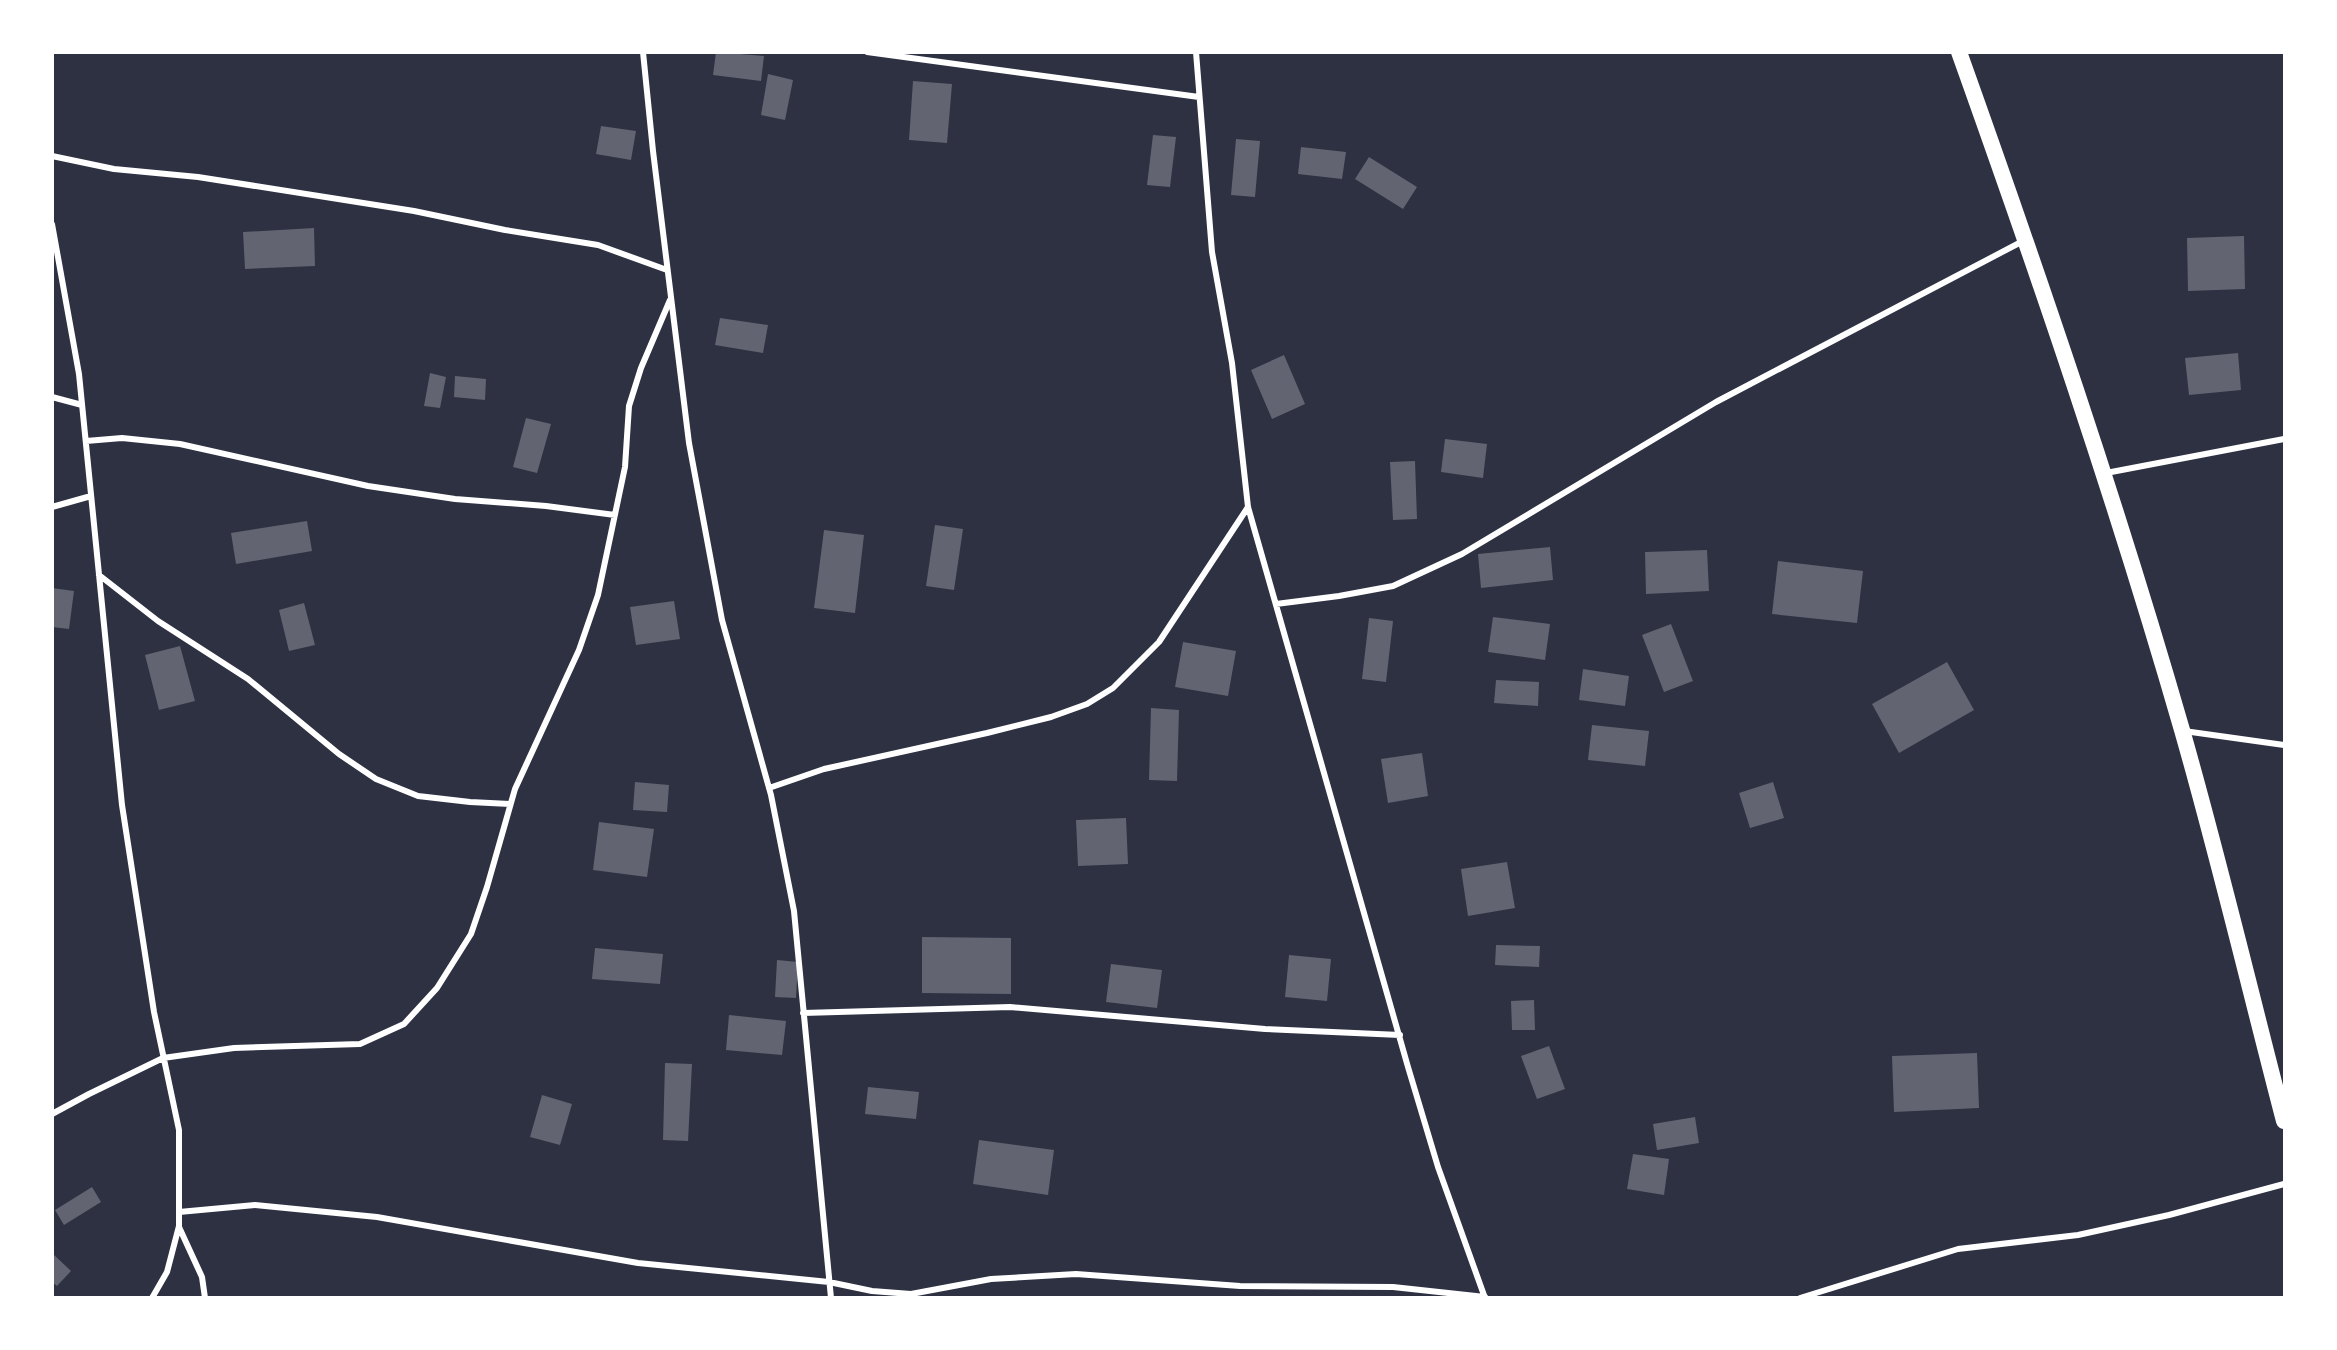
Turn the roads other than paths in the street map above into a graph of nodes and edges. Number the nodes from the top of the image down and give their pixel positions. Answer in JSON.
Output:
{"nodes":[{"id":1,"x":644,"y":52,"type":"edge"},
{"id":2,"x":867,"y":52,"type":"edge"},
{"id":3,"x":1196,"y":52,"type":"edge"},
{"id":4,"x":1959,"y":52,"type":"edge"},
{"id":5,"x":1199,"y":98,"type":"junction"},
{"id":6,"x":52,"y":156,"type":"edge"},
{"id":7,"x":52,"y":224,"type":"edge"},
{"id":8,"x":2026,"y":240,"type":"junction"},
{"id":9,"x":667,"y":270,"type":"junction"},
{"id":10,"x":671,"y":297,"type":"junction"},
{"id":11,"x":52,"y":397,"type":"edge"},
{"id":12,"x":82,"y":405,"type":"junction"},
{"id":13,"x":2284,"y":439,"type":"edge"},
{"id":14,"x":86,"y":441,"type":"junction"},
{"id":15,"x":2103,"y":474,"type":"junction"},
{"id":16,"x":91,"y":496,"type":"junction"},
{"id":17,"x":52,"y":507,"type":"edge"},
{"id":18,"x":1248,"y":507,"type":"junction"},
{"id":19,"x":615,"y":515,"type":"junction"},
{"id":20,"x":99,"y":575,"type":"junction"},
{"id":21,"x":1276,"y":604,"type":"junction"},
{"id":22,"x":2182,"y":730,"type":"junction"},
{"id":23,"x":2284,"y":745,"type":"edge"},
{"id":24,"x":769,"y":788,"type":"junction"},
{"id":25,"x":510,"y":804,"type":"junction"},
{"id":26,"x":803,"y":1013,"type":"junction"},
{"id":27,"x":1400,"y":1035,"type":"junction"},
{"id":28,"x":163,"y":1058,"type":"junction"},
{"id":29,"x":52,"y":1114,"type":"edge"},
{"id":30,"x":2284,"y":1121,"type":"edge"},
{"id":31,"x":2284,"y":1184,"type":"edge"},
{"id":32,"x":179,"y":1212,"type":"junction"},
{"id":33,"x":179,"y":1226,"type":"junction"},
{"id":34,"x":829,"y":1281,"type":"junction"},
{"id":35,"x":1485,"y":1297,"type":"edge"},
{"id":36,"x":152,"y":1298,"type":"edge"},
{"id":37,"x":205,"y":1298,"type":"edge"},
{"id":38,"x":831,"y":1298,"type":"edge"},
{"id":39,"x":1800,"y":1298,"type":"edge"}],
"edges":[{"from":1,"to":9,"type":"street"},
{"from":2,"to":5,"type":"street"},
{"from":3,"to":5,"type":"street"},
{"from":4,"to":8,"type":"highway"},
{"from":5,"to":18,"type":"street"},
{"from":6,"to":9,"type":"street"},
{"from":7,"to":12,"type":"street"},
{"from":8,"to":15,"type":"highway"},
{"from":8,"to":21,"type":"street"},
{"from":9,"to":10,"type":"street"},
{"from":10,"to":19,"type":"street"},
{"from":10,"to":24,"type":"street"},
{"from":11,"to":12,"type":"street"},
{"from":12,"to":14,"type":"street"},
{"from":13,"to":15,"type":"street"},
{"from":14,"to":16,"type":"street"},
{"from":14,"to":19,"type":"street"},
{"from":15,"to":22,"type":"highway"},
{"from":16,"to":17,"type":"street"},
{"from":16,"to":20,"type":"street"},
{"from":18,"to":21,"type":"street"},
{"from":18,"to":24,"type":"street"},
{"from":19,"to":25,"type":"street"},
{"from":20,"to":25,"type":"street"},
{"from":20,"to":28,"type":"street"},
{"from":21,"to":27,"type":"street"},
{"from":22,"to":23,"type":"street"},
{"from":22,"to":30,"type":"highway"},
{"from":24,"to":26,"type":"street"},
{"from":25,"to":28,"type":"street"},
{"from":26,"to":27,"type":"street"},
{"from":26,"to":34,"type":"street"},
{"from":27,"to":35,"type":"street"},
{"from":28,"to":29,"type":"street"},
{"from":28,"to":32,"type":"street"},
{"from":31,"to":39,"type":"street"},
{"from":32,"to":33,"type":"street"},
{"from":32,"to":34,"type":"street"},
{"from":33,"to":36,"type":"street"},
{"from":33,"to":37,"type":"street"},
{"from":34,"to":35,"type":"street"},
{"from":34,"to":38,"type":"street"}]}
